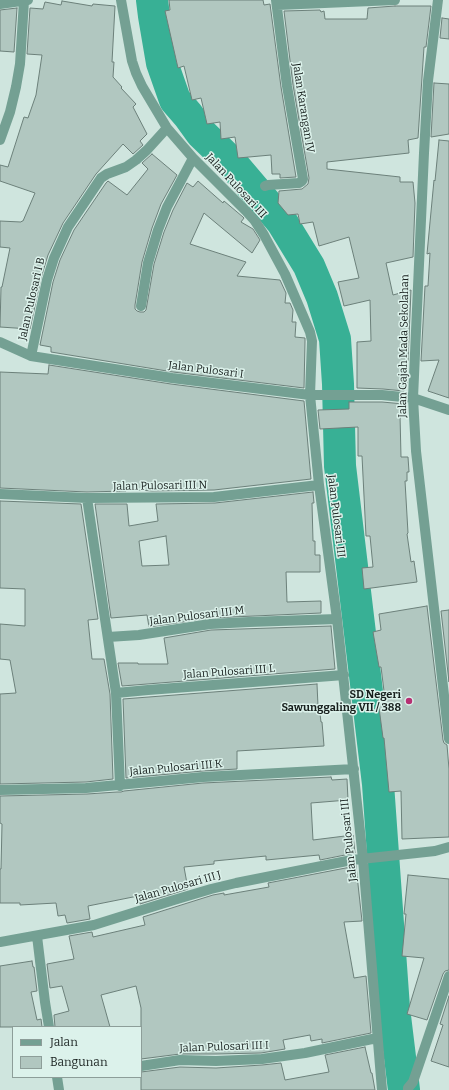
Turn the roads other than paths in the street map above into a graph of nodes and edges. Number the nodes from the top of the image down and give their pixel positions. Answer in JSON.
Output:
{"nodes":[{"id":1,"x":26,"y":0,"type":"edge"},
{"id":2,"x":121,"y":0,"type":"edge"},
{"id":3,"x":395,"y":0,"type":"edge"},
{"id":4,"x":438,"y":0,"type":"edge"},
{"id":5,"x":276,"y":2,"type":"edge"},
{"id":6,"x":0,"y":4,"type":"edge"},
{"id":7,"x":168,"y":128,"type":"junction"},
{"id":8,"x":0,"y":140,"type":"edge"},
{"id":9,"x":193,"y":158,"type":"junction"},
{"id":10,"x":265,"y":186,"type":"dead end"},
{"id":11,"x":141,"y":306,"type":"dead end"},
{"id":12,"x":0,"y":342,"type":"edge"},
{"id":13,"x":31,"y":356,"type":"junction"},
{"id":14,"x":310,"y":395,"type":"junction"},
{"id":15,"x":413,"y":398,"type":"junction"},
{"id":16,"x":449,"y":410,"type":"edge"},
{"id":17,"x":319,"y":485,"type":"junction"},
{"id":18,"x":0,"y":494,"type":"edge"},
{"id":19,"x":87,"y":498,"type":"junction"},
{"id":20,"x":337,"y":619,"type":"junction"},
{"id":21,"x":108,"y":637,"type":"junction"},
{"id":22,"x":344,"y":675,"type":"junction"},
{"id":23,"x":116,"y":693,"type":"junction"},
{"id":24,"x":449,"y":739,"type":"edge"},
{"id":25,"x":354,"y":769,"type":"junction"},
{"id":26,"x":120,"y":786,"type":"junction"},
{"id":27,"x":0,"y":790,"type":"edge"},
{"id":28,"x":449,"y":847,"type":"edge"},
{"id":29,"x":367,"y":858,"type":"junction"},
{"id":30,"x":37,"y":936,"type":"junction"},
{"id":31,"x":0,"y":942,"type":"edge"},
{"id":32,"x":449,"y":976,"type":"edge"},
{"id":33,"x":49,"y":1026,"type":"edge"},
{"id":34,"x":378,"y":1038,"type":"junction"},
{"id":35,"x":142,"y":1066,"type":"edge"},
{"id":36,"x":57,"y":1078,"type":"edge"},
{"id":37,"x":59,"y":1090,"type":"edge"},
{"id":38,"x":382,"y":1090,"type":"edge"},
{"id":39,"x":408,"y":1090,"type":"edge"}],
"edges":[{"from":1,"to":6,"type":"street"},
{"from":1,"to":8,"type":"street"},
{"from":2,"to":7,"type":"street","name":"Jalan Pulosari III"},
{"from":3,"to":5,"type":"street"},
{"from":4,"to":15,"type":"street","name":"Jalan Gajah Mada Sekolahan"},
{"from":5,"to":10,"type":"street","name":"Jalan Karangan IV"},
{"from":7,"to":9,"type":"street","name":"Jalan Pulosari III"},
{"from":7,"to":13,"type":"street","name":"Jalan Pulosari I B"},
{"from":9,"to":11,"type":"street"},
{"from":9,"to":14,"type":"street","name":"Jalan Pulosari III"},
{"from":12,"to":13,"type":"street","name":"Jalan Pulosari I"},
{"from":13,"to":14,"type":"street","name":"Jalan Pulosari I"},
{"from":14,"to":15,"type":"street","name":"Jalan Pulosari I"},
{"from":14,"to":17,"type":"street","name":"Jalan Pulosari III"},
{"from":15,"to":16,"type":"street","name":"Jalan Pulosari I"},
{"from":15,"to":24,"type":"street","name":"Jalan Gajah Mada Sekolahan"},
{"from":17,"to":19,"type":"street","name":"Jalan Pulosari III N"},
{"from":17,"to":20,"type":"street","name":"Jalan Pulosari III"},
{"from":18,"to":19,"type":"street","name":"Jalan Pulosari III N"},
{"from":19,"to":21,"type":"street"},
{"from":20,"to":21,"type":"street","name":"Jalan Pulosari III M"},
{"from":20,"to":22,"type":"street","name":"Jalan Pulosari III"},
{"from":21,"to":23,"type":"street"},
{"from":22,"to":23,"type":"street","name":"Jalan Pulosari III L"},
{"from":22,"to":25,"type":"street","name":"Jalan Pulosari III"},
{"from":23,"to":26,"type":"street"},
{"from":25,"to":26,"type":"street","name":"Jalan Pulosari III K"},
{"from":25,"to":29,"type":"street","name":"Jalan Pulosari III"},
{"from":26,"to":27,"type":"street","name":"Jalan Pulosari III K"},
{"from":28,"to":29,"type":"street","name":"Jalan Pulosari III J"},
{"from":29,"to":30,"type":"street","name":"Jalan Pulosari III J"},
{"from":29,"to":34,"type":"street","name":"Jalan Pulosari III"},
{"from":30,"to":31,"type":"street","name":"Jalan Pulosari III J"},
{"from":30,"to":33,"type":"street"},
{"from":32,"to":39,"type":"street"},
{"from":34,"to":35,"type":"street","name":"Jalan Pulosari III I"},
{"from":34,"to":38,"type":"street","name":"Jalan Pulosari III"},
{"from":36,"to":37,"type":"street"}]}
